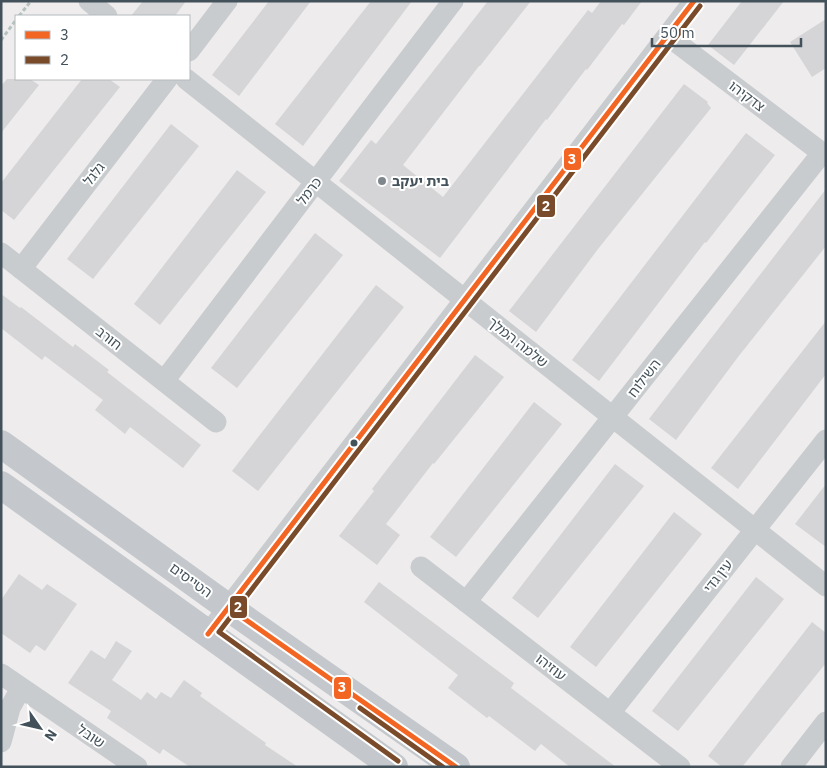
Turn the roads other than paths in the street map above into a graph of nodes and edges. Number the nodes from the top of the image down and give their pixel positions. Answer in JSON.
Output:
{"nodes":[{"id":1,"x":89,"y":1,"type":"edge"},
{"id":2,"x":227,"y":1,"type":"edge"},
{"id":3,"x":453,"y":1,"type":"edge"},
{"id":4,"x":694,"y":1,"type":"edge"},
{"id":5,"x":106,"y":15,"type":"edge"},
{"id":6,"x":668,"y":36,"type":"junction"},
{"id":7,"x":190,"y":50,"type":"edge"},
{"id":8,"x":166,"y":80,"type":"edge"},
{"id":9,"x":187,"y":80,"type":"edge"},
{"id":10,"x":824,"y":155,"type":"edge"},
{"id":11,"x":316,"y":182,"type":"junction"},
{"id":12,"x":1,"y":253,"type":"edge"},
{"id":13,"x":21,"y":268,"type":"junction"},
{"id":14,"x":464,"y":299,"type":"junction"},
{"id":15,"x":164,"y":381,"type":"junction"},
{"id":16,"x":612,"y":417,"type":"junction"},
{"id":17,"x":216,"y":422,"type":"dead end"},
{"id":18,"x":826,"y":440,"type":"edge"},
{"id":19,"x":1,"y":444,"type":"edge"},
{"id":20,"x":1,"y":485,"type":"edge"},
{"id":21,"x":755,"y":530,"type":"junction"},
{"id":22,"x":421,"y":567,"type":"dead end"},
{"id":23,"x":826,"y":586,"type":"edge"},
{"id":24,"x":466,"y":602,"type":"junction"},
{"id":25,"x":229,"y":608,"type":"junction"},
{"id":26,"x":208,"y":634,"type":"junction"},
{"id":27,"x":1,"y":674,"type":"edge"},
{"id":28,"x":21,"y":688,"type":"junction"},
{"id":29,"x":610,"y":713,"type":"junction"},
{"id":30,"x":826,"y":722,"type":"edge"},
{"id":31,"x":1,"y":742,"type":"edge"},
{"id":32,"x":137,"y":767,"type":"edge"},
{"id":33,"x":394,"y":767,"type":"edge"},
{"id":34,"x":456,"y":767,"type":"edge"},
{"id":35,"x":680,"y":767,"type":"edge"},
{"id":36,"x":791,"y":767,"type":"edge"}],
"edges":[{"from":1,"to":5,"type":"street"},
{"from":2,"to":7,"type":"street"},
{"from":3,"to":11,"type":"street","name":"כרמל"},
{"from":4,"to":6,"type":"street"},
{"from":6,"to":10,"type":"street","name":"צדקיהו"},
{"from":6,"to":14,"type":"street"},
{"from":8,"to":13,"type":"street","name":"גלגל"},
{"from":9,"to":11,"type":"street","name":"שלמה המלך"},
{"from":10,"to":16,"type":"street","name":"השילוח"},
{"from":11,"to":14,"type":"street","name":"שלמה המלך"},
{"from":11,"to":15,"type":"street","name":"כרמל"},
{"from":12,"to":13,"type":"street","name":"חורב"},
{"from":13,"to":15,"type":"street","name":"חורב"},
{"from":14,"to":16,"type":"street","name":"שלמה המלך"},
{"from":14,"to":25,"type":"street"},
{"from":15,"to":17,"type":"street","name":"חורב"},
{"from":16,"to":21,"type":"street","name":"שלמה המלך"},
{"from":16,"to":24,"type":"street","name":"השילוח"},
{"from":18,"to":21,"type":"street","name":"עין גדי"},
{"from":19,"to":25,"type":"main road","name":"הטייסים"},
{"from":20,"to":26,"type":"main road"},
{"from":21,"to":23,"type":"street","name":"שלמה המלך"},
{"from":21,"to":29,"type":"street","name":"עין גדי"},
{"from":22,"to":24,"type":"street","name":"עוזיהו"},
{"from":24,"to":29,"type":"street","name":"עוזיהו"},
{"from":25,"to":26,"type":"street"},
{"from":25,"to":34,"type":"main road","name":"הטייסים"},
{"from":26,"to":33,"type":"main road"},
{"from":27,"to":28,"type":"street","name":"שובל"},
{"from":28,"to":31,"type":"street"},
{"from":28,"to":32,"type":"street","name":"שובל"},
{"from":29,"to":35,"type":"street","name":"עוזיהו"},
{"from":30,"to":36,"type":"street"}]}
